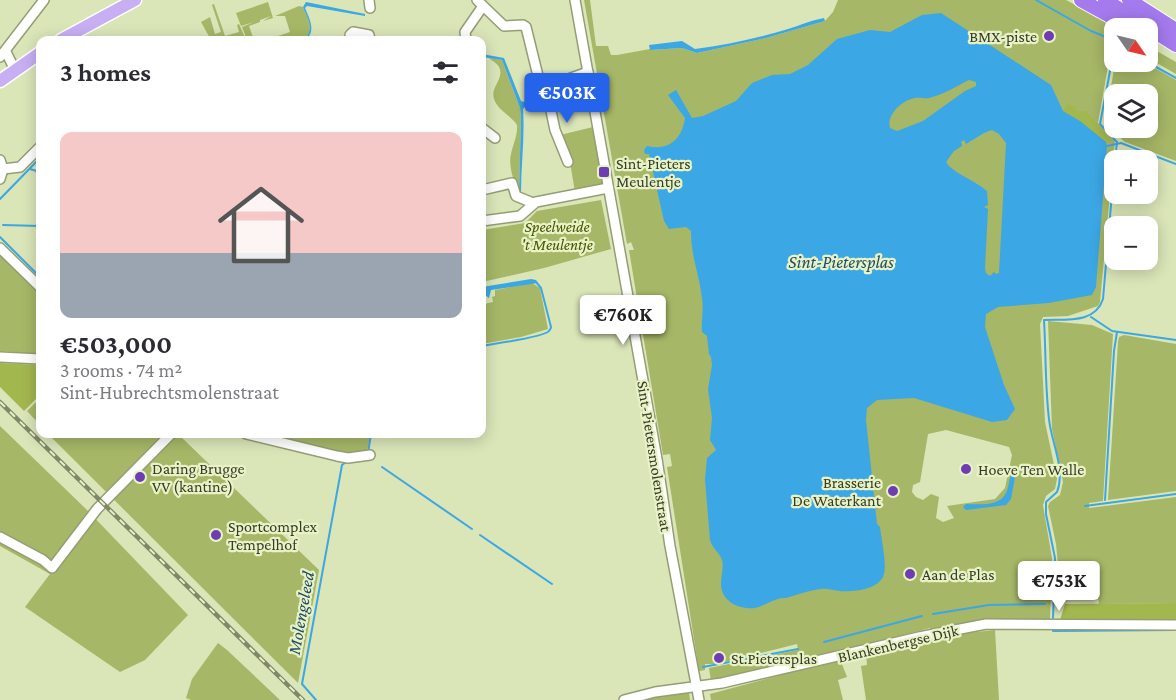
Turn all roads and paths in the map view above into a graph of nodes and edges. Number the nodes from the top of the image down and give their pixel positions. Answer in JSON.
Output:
{"nodes":[{"id":1,"x":44,"y":0,"type":"edge"},
{"id":2,"x":135,"y":0,"type":"edge"},
{"id":3,"x":575,"y":0,"type":"edge"},
{"id":4,"x":1081,"y":0,"type":"edge"},
{"id":5,"x":1105,"y":0,"type":"edge"},
{"id":6,"x":1129,"y":0,"type":"edge"},
{"id":7,"x":1147,"y":0,"type":"edge"},
{"id":8,"x":480,"y":3,"type":"edge"},
{"id":9,"x":1114,"y":18,"type":"edge"},
{"id":10,"x":1176,"y":22,"type":"edge"},
{"id":11,"x":1176,"y":30,"type":"edge"},
{"id":12,"x":68,"y":36,"type":"edge"},
{"id":13,"x":350,"y":36,"type":"edge"},
{"id":14,"x":369,"y":36,"type":"edge"},
{"id":15,"x":466,"y":36,"type":"edge"},
{"id":16,"x":1158,"y":44,"type":"edge"},
{"id":17,"x":1176,"y":45,"type":"edge"},
{"id":18,"x":1176,"y":54,"type":"edge"},
{"id":19,"x":3,"y":55,"type":"edge"},
{"id":20,"x":36,"y":56,"type":"edge"},
{"id":21,"x":15,"y":70,"type":"junction"},
{"id":22,"x":588,"y":72,"type":"junction"},
{"id":23,"x":0,"y":81,"type":"edge"},
{"id":24,"x":547,"y":92,"type":"junction"},
{"id":25,"x":486,"y":131,"type":"edge"},
{"id":26,"x":495,"y":138,"type":"dead end"},
{"id":27,"x":36,"y":151,"type":"edge"},
{"id":28,"x":568,"y":162,"type":"dead end"},
{"id":29,"x":2,"y":165,"type":"edge"},
{"id":30,"x":0,"y":179,"type":"edge"},
{"id":31,"x":486,"y":189,"type":"edge"},
{"id":32,"x":608,"y":189,"type":"junction"},
{"id":33,"x":533,"y":204,"type":"junction"},
{"id":34,"x":486,"y":220,"type":"edge"},
{"id":35,"x":0,"y":248,"type":"edge"},
{"id":36,"x":36,"y":283,"type":"edge"},
{"id":37,"x":0,"y":357,"type":"edge"},
{"id":38,"x":36,"y":360,"type":"edge"},
{"id":39,"x":167,"y":438,"type":"edge"},
{"id":40,"x":263,"y":438,"type":"edge"},
{"id":41,"x":370,"y":455,"type":"dead end"},
{"id":42,"x":0,"y":537,"type":"edge"},
{"id":43,"x":1176,"y":625,"type":"edge"},
{"id":44,"x":696,"y":687,"type":"junction"},
{"id":45,"x":624,"y":700,"type":"edge"},
{"id":46,"x":699,"y":700,"type":"edge"}],
"edges":[{"from":1,"to":19,"type":"street"},
{"from":2,"to":12,"type":"main road"},
{"from":3,"to":22,"type":"street","name":"Sint-Pietersmolenstraat"},
{"from":4,"to":9,"type":"highway"},
{"from":5,"to":17,"type":"highway"},
{"from":6,"to":11,"type":"highway"},
{"from":7,"to":10,"type":"highway"},
{"from":8,"to":15,"type":"street"},
{"from":8,"to":24,"type":"street"},
{"from":13,"to":14,"type":"street"},
{"from":16,"to":18,"type":"highway"},
{"from":19,"to":21,"type":"street"},
{"from":20,"to":21,"type":"main road"},
{"from":21,"to":23,"type":"main road"},
{"from":22,"to":24,"type":"street"},
{"from":22,"to":32,"type":"street","name":"Sint-Pietersmolenstraat"},
{"from":24,"to":28,"type":"street"},
{"from":25,"to":26,"type":"street"},
{"from":27,"to":29,"type":"street"},
{"from":29,"to":30,"type":"street"},
{"from":31,"to":33,"type":"street"},
{"from":32,"to":33,"type":"street"},
{"from":32,"to":44,"type":"street","name":"Sint-Pietersmolenstraat"},
{"from":33,"to":34,"type":"street"},
{"from":35,"to":36,"type":"street"},
{"from":37,"to":38,"type":"street"},
{"from":39,"to":42,"type":"street"},
{"from":40,"to":41,"type":"street"},
{"from":43,"to":44,"type":"street","name":"Blankenbergse Dijk"},
{"from":44,"to":45,"type":"street","name":"Blankenbergse Dijk"},
{"from":44,"to":46,"type":"street","name":"Sint-Pietersmolenstraat"}]}
